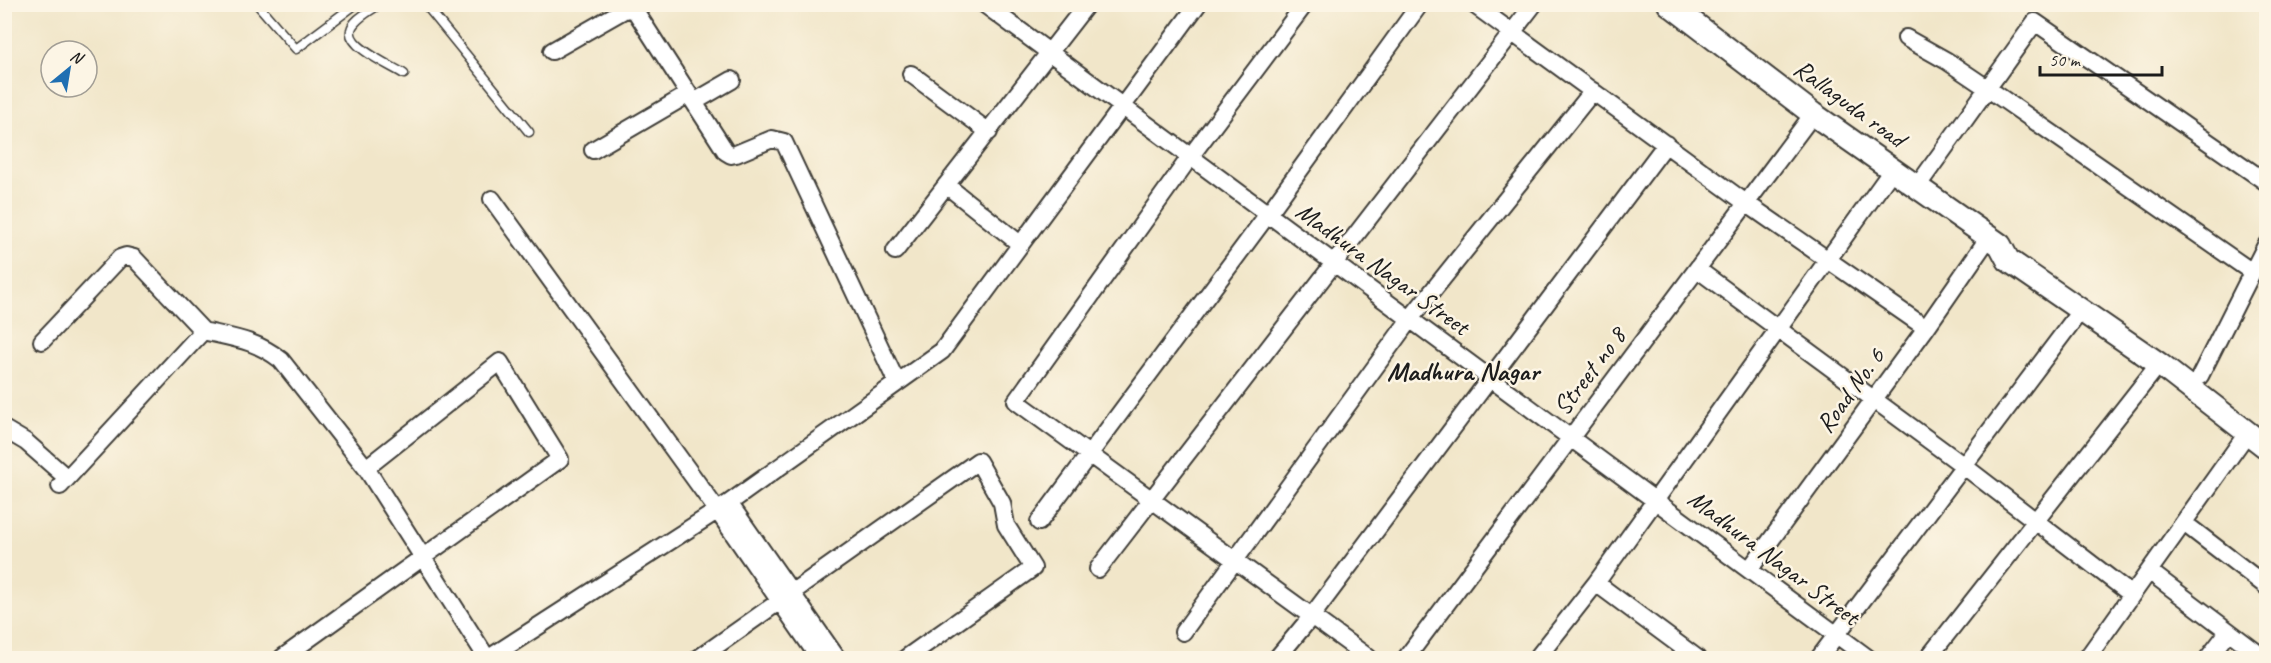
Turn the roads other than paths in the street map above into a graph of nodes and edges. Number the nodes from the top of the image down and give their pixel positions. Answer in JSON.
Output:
{"nodes":[{"id":1,"x":256,"y":4,"type":"edge"},
{"id":2,"x":356,"y":4,"type":"edge"},
{"id":3,"x":379,"y":4,"type":"edge"},
{"id":4,"x":425,"y":4,"type":"edge"},
{"id":5,"x":984,"y":4,"type":"edge"},
{"id":6,"x":1087,"y":4,"type":"edge"},
{"id":7,"x":1198,"y":4,"type":"edge"},
{"id":8,"x":1305,"y":4,"type":"edge"},
{"id":9,"x":1420,"y":4,"type":"edge"},
{"id":10,"x":1473,"y":4,"type":"edge"},
{"id":11,"x":1534,"y":4,"type":"edge"},
{"id":12,"x":1669,"y":4,"type":"edge"},
{"id":13,"x":634,"y":8,"type":"edge"},
{"id":14,"x":1511,"y":32,"type":"junction"},
{"id":15,"x":1906,"y":38,"type":"dead end"},
{"id":16,"x":552,"y":51,"type":"dead end"},
{"id":17,"x":1050,"y":53,"type":"junction"},
{"id":18,"x":404,"y":74,"type":"dead end"},
{"id":19,"x":911,"y":74,"type":"dead end"},
{"id":20,"x":732,"y":81,"type":"dead end"},
{"id":21,"x":1987,"y":88,"type":"junction"},
{"id":22,"x":1593,"y":91,"type":"junction"},
{"id":23,"x":691,"y":98,"type":"junction"},
{"id":24,"x":1122,"y":107,"type":"junction"},
{"id":25,"x":1813,"y":114,"type":"junction"},
{"id":26,"x":529,"y":132,"type":"dead end"},
{"id":27,"x":989,"y":132,"type":"junction"},
{"id":28,"x":1665,"y":144,"type":"junction"},
{"id":29,"x":593,"y":150,"type":"dead end"},
{"id":30,"x":1190,"y":157,"type":"junction"},
{"id":31,"x":1893,"y":169,"type":"junction"},
{"id":32,"x":2266,"y":182,"type":"edge"},
{"id":33,"x":946,"y":185,"type":"junction"},
{"id":34,"x":1916,"y":188,"type":"junction"},
{"id":35,"x":492,"y":199,"type":"dead end"},
{"id":36,"x":1746,"y":203,"type":"junction"},
{"id":37,"x":1268,"y":214,"type":"junction"},
{"id":38,"x":1020,"y":244,"type":"junction"},
{"id":39,"x":2266,"y":244,"type":"edge"},
{"id":40,"x":2003,"y":247,"type":"junction"},
{"id":41,"x":894,"y":251,"type":"dead end"},
{"id":42,"x":1826,"y":259,"type":"junction"},
{"id":43,"x":1334,"y":263,"type":"junction"},
{"id":44,"x":1697,"y":268,"type":"junction"},
{"id":45,"x":2252,"y":272,"type":"junction"},
{"id":46,"x":2080,"y":310,"type":"junction"},
{"id":47,"x":1410,"y":319,"type":"junction"},
{"id":48,"x":1926,"y":328,"type":"junction"},
{"id":49,"x":1778,"y":329,"type":"junction"},
{"id":50,"x":203,"y":331,"type":"junction"},
{"id":51,"x":42,"y":341,"type":"dead end"},
{"id":52,"x":2159,"y":364,"type":"junction"},
{"id":53,"x":2200,"y":376,"type":"junction"},
{"id":54,"x":1490,"y":378,"type":"junction"},
{"id":55,"x":897,"y":383,"type":"junction"},
{"id":56,"x":1874,"y":400,"type":"junction"},
{"id":57,"x":4,"y":429,"type":"edge"},
{"id":58,"x":2257,"y":430,"type":"edge"},
{"id":59,"x":1570,"y":438,"type":"junction"},
{"id":60,"x":2266,"y":447,"type":"edge"},
{"id":61,"x":1090,"y":456,"type":"junction"},
{"id":62,"x":1964,"y":466,"type":"junction"},
{"id":63,"x":366,"y":468,"type":"junction"},
{"id":64,"x":1151,"y":500,"type":"junction"},
{"id":65,"x":1655,"y":501,"type":"junction"},
{"id":66,"x":723,"y":506,"type":"junction"},
{"id":67,"x":1039,"y":522,"type":"dead end"},
{"id":68,"x":2035,"y":522,"type":"junction"},
{"id":69,"x":2184,"y":523,"type":"junction"},
{"id":70,"x":423,"y":559,"type":"junction"},
{"id":71,"x":1234,"y":561,"type":"junction"},
{"id":72,"x":1098,"y":568,"type":"dead end"},
{"id":73,"x":1749,"y":570,"type":"junction"},
{"id":74,"x":2149,"y":571,"type":"junction"},
{"id":75,"x":1596,"y":583,"type":"junction"},
{"id":76,"x":2266,"y":586,"type":"edge"},
{"id":77,"x":2132,"y":596,"type":"junction"},
{"id":78,"x":786,"y":597,"type":"junction"},
{"id":79,"x":1311,"y":617,"type":"junction"},
{"id":80,"x":1183,"y":632,"type":"dead end"},
{"id":81,"x":2228,"y":632,"type":"junction"},
{"id":82,"x":1836,"y":635,"type":"junction"},
{"id":83,"x":1690,"y":656,"type":"edge"},
{"id":84,"x":282,"y":658,"type":"edge"},
{"id":85,"x":488,"y":658,"type":"edge"},
{"id":86,"x":699,"y":658,"type":"edge"},
{"id":87,"x":819,"y":658,"type":"edge"},
{"id":88,"x":837,"y":658,"type":"edge"},
{"id":89,"x":906,"y":658,"type":"edge"},
{"id":90,"x":1277,"y":658,"type":"edge"},
{"id":91,"x":1369,"y":658,"type":"edge"},
{"id":92,"x":1406,"y":658,"type":"edge"},
{"id":93,"x":1537,"y":658,"type":"edge"},
{"id":94,"x":1819,"y":658,"type":"edge"},
{"id":95,"x":1868,"y":658,"type":"edge"},
{"id":96,"x":1928,"y":658,"type":"edge"},
{"id":97,"x":2087,"y":658,"type":"edge"},
{"id":98,"x":2208,"y":658,"type":"edge"},
{"id":99,"x":2264,"y":658,"type":"edge"}],
"edges":[{"from":1,"to":2,"type":"lane"},
{"from":3,"to":18,"type":"lane"},
{"from":4,"to":26,"type":"lane"},
{"from":5,"to":17,"type":"street","name":"Madhura Nagar Street"},
{"from":6,"to":17,"type":"street"},
{"from":7,"to":24,"type":"street"},
{"from":8,"to":30,"type":"street"},
{"from":9,"to":37,"type":"street"},
{"from":10,"to":14,"type":"street"},
{"from":11,"to":14,"type":"street"},
{"from":12,"to":25,"type":"main road","name":"Rallaguda road"},
{"from":13,"to":16,"type":"street"},
{"from":13,"to":23,"type":"street"},
{"from":14,"to":22,"type":"street"},
{"from":14,"to":43,"type":"street"},
{"from":15,"to":21,"type":"street"},
{"from":17,"to":24,"type":"street","name":"Madhura Nagar Street"},
{"from":17,"to":27,"type":"street"},
{"from":19,"to":27,"type":"street"},
{"from":20,"to":23,"type":"street"},
{"from":21,"to":32,"type":"street"},
{"from":21,"to":34,"type":"street"},
{"from":21,"to":45,"type":"street"},
{"from":22,"to":28,"type":"street"},
{"from":22,"to":47,"type":"street"},
{"from":23,"to":29,"type":"street"},
{"from":23,"to":55,"type":"street"},
{"from":24,"to":30,"type":"street","name":"Madhura Nagar Street"},
{"from":24,"to":38,"type":"street"},
{"from":25,"to":31,"type":"main road","name":"Rallaguda road"},
{"from":25,"to":36,"type":"street","name":"Street no 8"},
{"from":27,"to":33,"type":"street"},
{"from":28,"to":36,"type":"street"},
{"from":28,"to":54,"type":"street"},
{"from":30,"to":37,"type":"street","name":"Madhura Nagar Street"},
{"from":30,"to":61,"type":"street"},
{"from":31,"to":34,"type":"main road","name":"Rallaguda road"},
{"from":31,"to":42,"type":"street"},
{"from":33,"to":38,"type":"street"},
{"from":33,"to":41,"type":"street"},
{"from":34,"to":40,"type":"main road","name":"Rallaguda road"},
{"from":35,"to":66,"type":"street"},
{"from":36,"to":42,"type":"street"},
{"from":36,"to":44,"type":"street","name":"Street no 8"},
{"from":37,"to":43,"type":"street","name":"Madhura Nagar Street"},
{"from":37,"to":61,"type":"street"},
{"from":38,"to":55,"type":"street"},
{"from":39,"to":45,"type":"street"},
{"from":40,"to":46,"type":"main road","name":"Rallaguda road"},
{"from":40,"to":48,"type":"street","name":"Road No. 6"},
{"from":40,"to":53,"type":"main road","name":"Rallaguda road"},
{"from":42,"to":48,"type":"street"},
{"from":42,"to":49,"type":"street"},
{"from":43,"to":47,"type":"street","name":"Madhura Nagar Street"},
{"from":43,"to":64,"type":"street"},
{"from":44,"to":49,"type":"street"},
{"from":44,"to":59,"type":"street","name":"Street no 8"},
{"from":45,"to":53,"type":"street"},
{"from":46,"to":52,"type":"main road","name":"Rallaguda road"},
{"from":46,"to":62,"type":"street"},
{"from":47,"to":54,"type":"street","name":"Madhura Nagar Street"},
{"from":47,"to":71,"type":"street"},
{"from":48,"to":56,"type":"street","name":"Road No. 6"},
{"from":49,"to":56,"type":"street"},
{"from":49,"to":65,"type":"street"},
{"from":50,"to":51,"type":"street"},
{"from":50,"to":57,"type":"street"},
{"from":50,"to":63,"type":"street"},
{"from":52,"to":58,"type":"main road","name":"Rallaguda road"},
{"from":52,"to":68,"type":"street"},
{"from":53,"to":58,"type":"main road","name":"Rallaguda road"},
{"from":54,"to":59,"type":"street","name":"Madhura Nagar Street"},
{"from":54,"to":79,"type":"street"},
{"from":55,"to":66,"type":"street"},
{"from":56,"to":62,"type":"street"},
{"from":56,"to":73,"type":"street","name":"Road No. 6"},
{"from":58,"to":60,"type":"main road","name":"Rallaguda road"},
{"from":58,"to":69,"type":"street"},
{"from":59,"to":65,"type":"street","name":"Madhura Nagar Street"},
{"from":59,"to":92,"type":"street","name":"Street no 8"},
{"from":61,"to":64,"type":"street"},
{"from":61,"to":67,"type":"street"},
{"from":62,"to":68,"type":"street"},
{"from":62,"to":82,"type":"street"},
{"from":63,"to":70,"type":"street"},
{"from":63,"to":70,"type":"street"},
{"from":64,"to":71,"type":"street"},
{"from":64,"to":72,"type":"street"},
{"from":65,"to":73,"type":"street","name":"Madhura Nagar Street"},
{"from":65,"to":75,"type":"street"},
{"from":66,"to":78,"type":"street"},
{"from":66,"to":85,"type":"street"},
{"from":68,"to":77,"type":"street"},
{"from":68,"to":96,"type":"street"},
{"from":69,"to":74,"type":"street"},
{"from":69,"to":76,"type":"street"},
{"from":70,"to":84,"type":"street"},
{"from":70,"to":85,"type":"street"},
{"from":71,"to":79,"type":"street"},
{"from":71,"to":80,"type":"street"},
{"from":73,"to":82,"type":"street","name":"Madhura Nagar Street"},
{"from":74,"to":77,"type":"street"},
{"from":74,"to":81,"type":"street"},
{"from":75,"to":83,"type":"street"},
{"from":75,"to":93,"type":"street"},
{"from":77,"to":97,"type":"street"},
{"from":78,"to":86,"type":"street"},
{"from":78,"to":87,"type":"street"},
{"from":78,"to":88,"type":"street"},
{"from":78,"to":89,"type":"street"},
{"from":79,"to":90,"type":"street"},
{"from":79,"to":91,"type":"street"},
{"from":81,"to":98,"type":"street"},
{"from":81,"to":99,"type":"street"},
{"from":82,"to":94,"type":"street"},
{"from":82,"to":95,"type":"street","name":"Madhura Nagar Street"}]}
